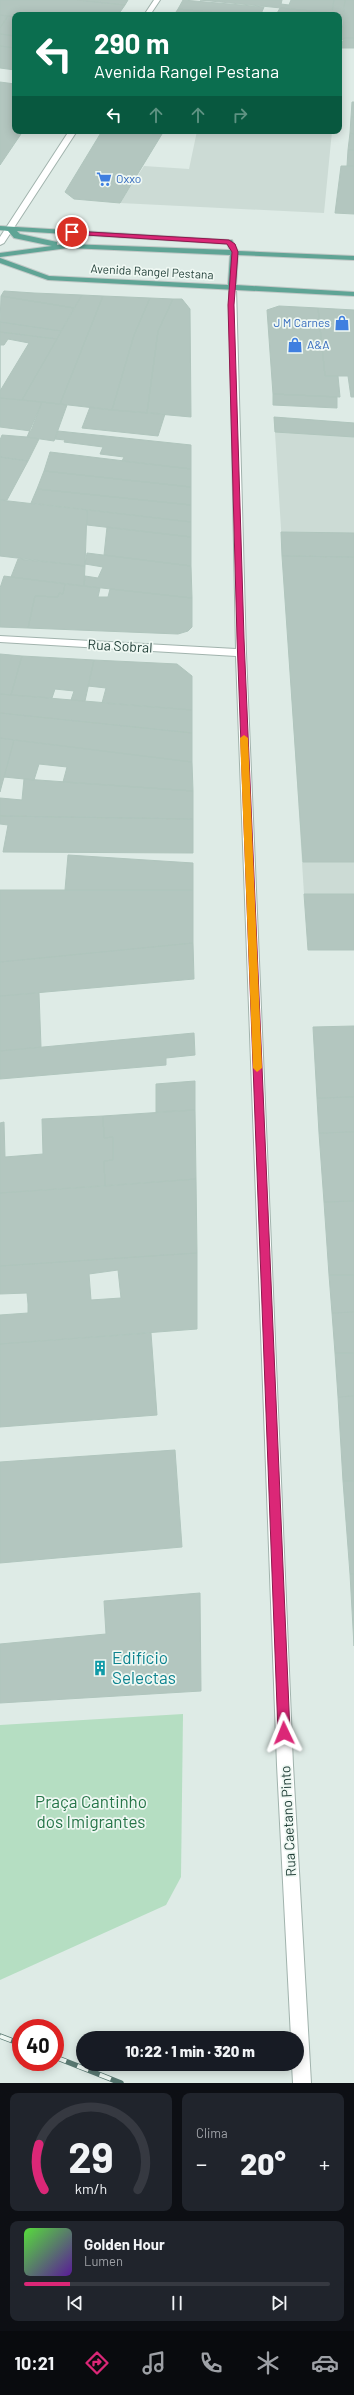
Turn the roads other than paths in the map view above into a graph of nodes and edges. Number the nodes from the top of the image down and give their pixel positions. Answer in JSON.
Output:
{"nodes":[{"id":1,"x":157,"y":0,"type":"edge"},
{"id":2,"x":149,"y":12,"type":"edge"},
{"id":3,"x":71,"y":134,"type":"edge"},
{"id":4,"x":0,"y":228,"type":"edge"},
{"id":5,"x":10,"y":228,"type":"junction"},
{"id":6,"x":0,"y":243,"type":"edge"},
{"id":7,"x":68,"y":246,"type":"junction"},
{"id":8,"x":235,"y":252,"type":"junction"},
{"id":9,"x":0,"y":255,"type":"edge"},
{"id":10,"x":354,"y":258,"type":"edge"},
{"id":11,"x":0,"y":260,"type":"edge"},
{"id":12,"x":232,"y":288,"type":"junction"},
{"id":13,"x":354,"y":294,"type":"edge"},
{"id":14,"x":0,"y":639,"type":"edge"},
{"id":15,"x":241,"y":653,"type":"junction"},
{"id":16,"x":302,"y":2083,"type":"edge"}],
"edges":[{"from":1,"to":2,"type":"street"},
{"from":3,"to":5,"type":"street"},
{"from":4,"to":5,"type":"main road"},
{"from":5,"to":6,"type":"street"},
{"from":5,"to":7,"type":"main road"},
{"from":5,"to":8,"type":"main road"},
{"from":7,"to":8,"type":"main road","name":"Avenida Rangel Pestana"},
{"from":7,"to":9,"type":"main road","name":"Avenida Rangel Pestana"},
{"from":8,"to":10,"type":"main road","name":"Avenida Rangel Pestana"},
{"from":8,"to":12,"type":"main road","name":"Rua Caetano Pinto"},
{"from":11,"to":12,"type":"main road","name":"Avenida Rangel Pestana"},
{"from":12,"to":13,"type":"main road","name":"Avenida Rangel Pestana"},
{"from":12,"to":15,"type":"street","name":"Rua Caetano Pinto"},
{"from":14,"to":15,"type":"street","name":"Rua Sobral"},
{"from":15,"to":16,"type":"street","name":"Rua Caetano Pinto"}]}
